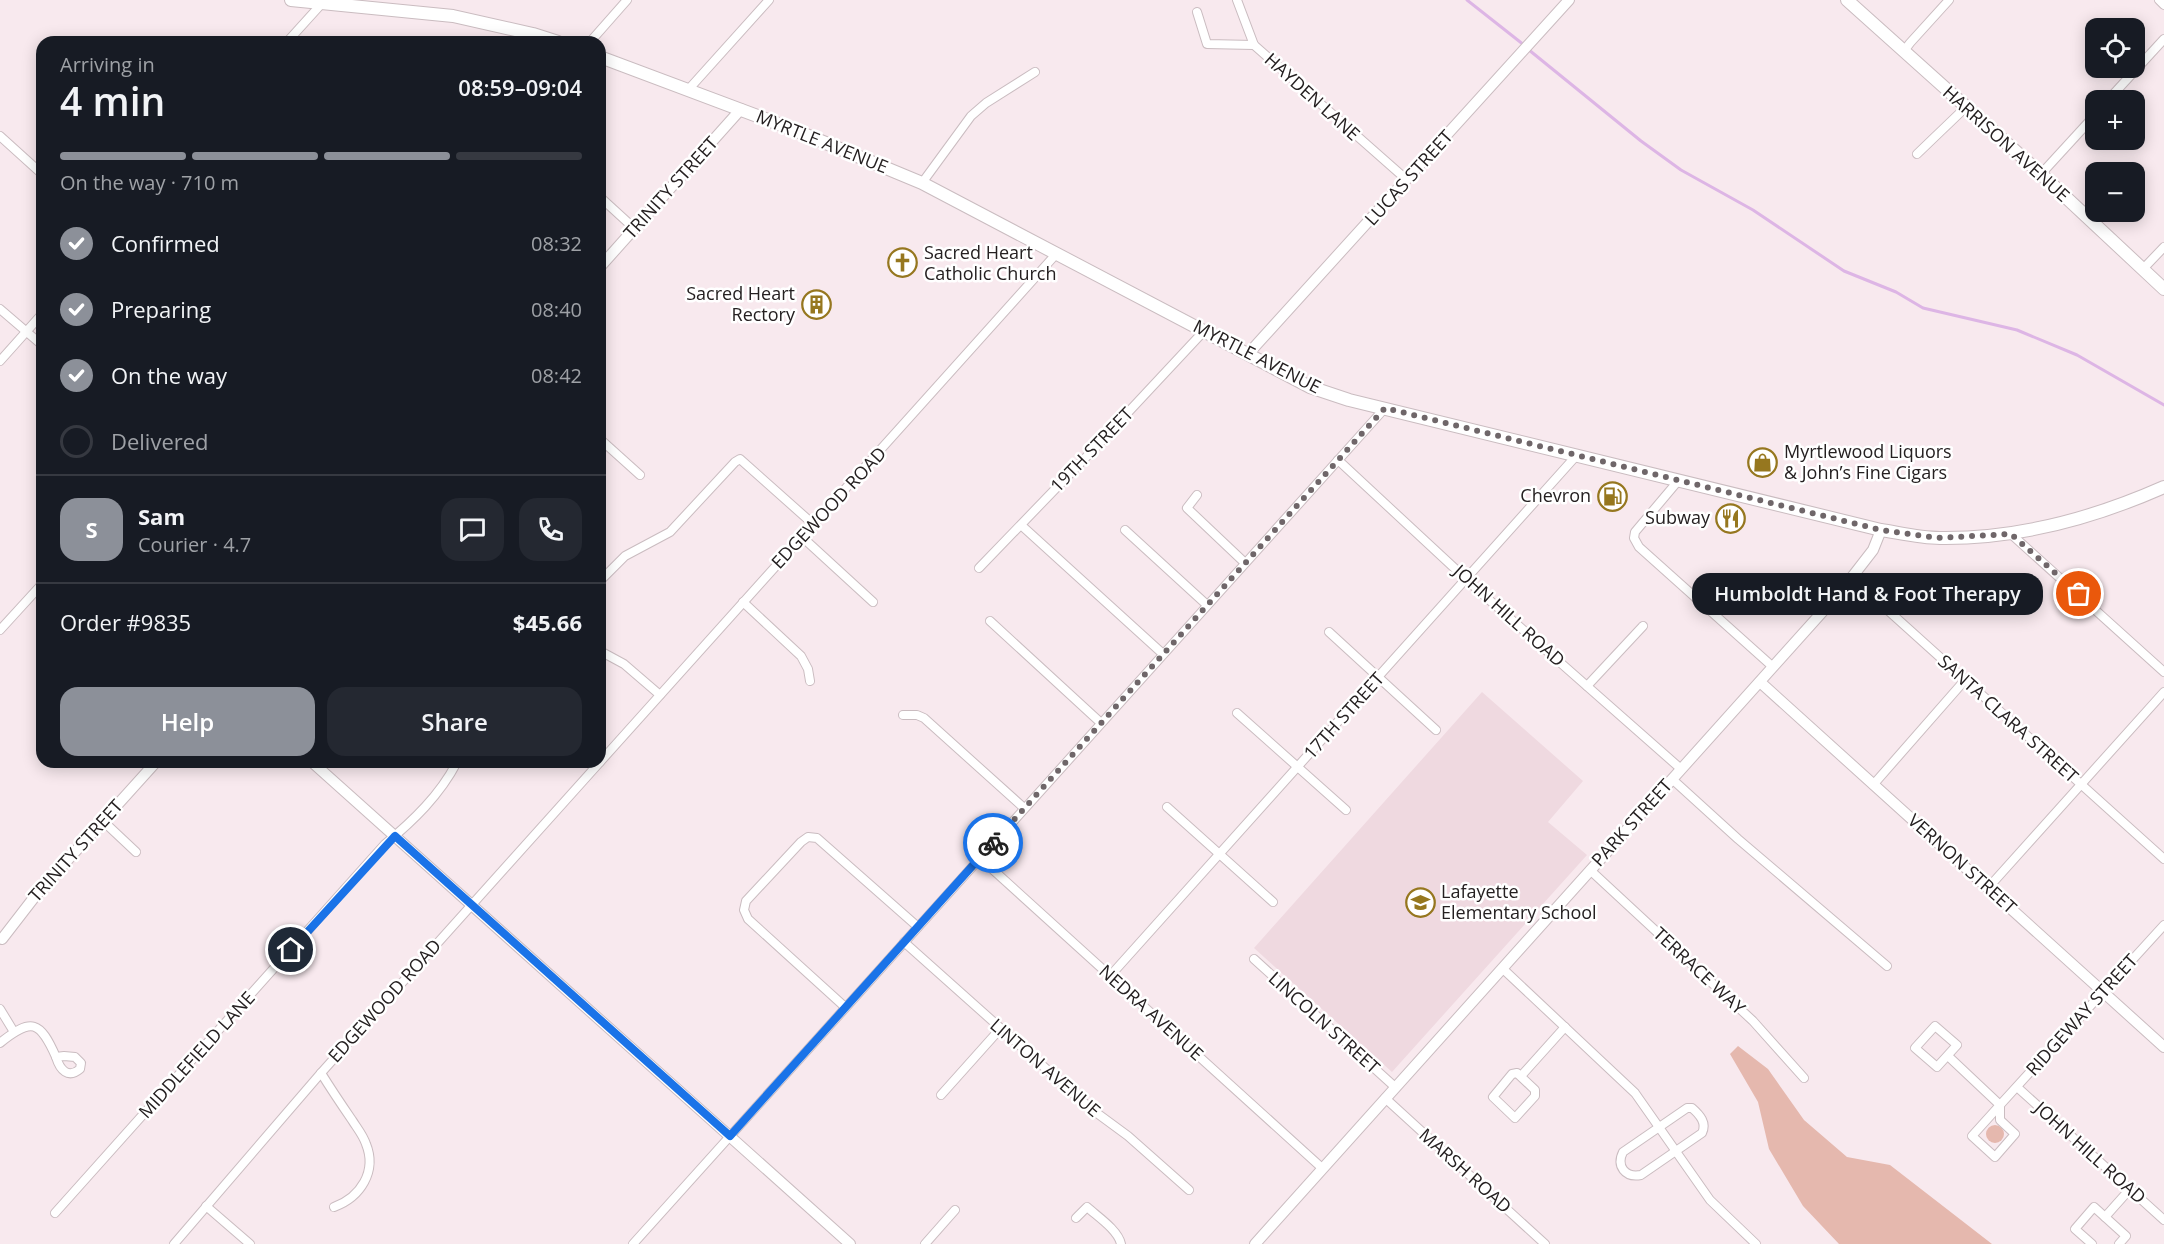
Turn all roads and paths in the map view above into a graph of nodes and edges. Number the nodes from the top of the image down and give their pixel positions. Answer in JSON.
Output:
{"nodes":[{"id":1,"x":291,"y":0,"type":"edge"},
{"id":2,"x":627,"y":0,"type":"edge"},
{"id":3,"x":769,"y":0,"type":"edge"},
{"id":4,"x":1237,"y":0,"type":"edge"},
{"id":5,"x":1569,"y":0,"type":"edge"},
{"id":6,"x":1847,"y":0,"type":"edge"},
{"id":7,"x":1949,"y":0,"type":"edge"},
{"id":8,"x":2159,"y":0,"type":"edge"},
{"id":9,"x":323,"y":2,"type":"edge"},
{"id":10,"x":2164,"y":5,"type":"edge"},
{"id":11,"x":1197,"y":12,"type":"dead end"},
{"id":12,"x":292,"y":36,"type":"edge"},
{"id":13,"x":523,"y":36,"type":"edge"},
{"id":14,"x":595,"y":36,"type":"edge"},
{"id":15,"x":2164,"y":39,"type":"edge"},
{"id":16,"x":1254,"y":45,"type":"junction"},
{"id":17,"x":1904,"y":51,"type":"junction"},
{"id":18,"x":606,"y":59,"type":"edge"},
{"id":19,"x":1035,"y":72,"type":"dead end"},
{"id":20,"x":688,"y":90,"type":"junction"},
{"id":21,"x":2117,"y":90,"type":"edge"},
{"id":22,"x":1966,"y":107,"type":"junction"},
{"id":23,"x":741,"y":109,"type":"junction"},
{"id":24,"x":2085,"y":126,"type":"edge"},
{"id":25,"x":0,"y":136,"type":"edge"},
{"id":26,"x":1917,"y":154,"type":"dead end"},
{"id":27,"x":36,"y":169,"type":"edge"},
{"id":28,"x":2041,"y":174,"type":"junction"},
{"id":29,"x":1407,"y":180,"type":"junction"},
{"id":30,"x":922,"y":183,"type":"junction"},
{"id":31,"x":606,"y":203,"type":"edge"},
{"id":32,"x":634,"y":229,"type":"junction"},
{"id":33,"x":2164,"y":247,"type":"edge"},
{"id":34,"x":1057,"y":254,"type":"junction"},
{"id":35,"x":606,"y":260,"type":"edge"},
{"id":36,"x":2142,"y":270,"type":"junction"},
{"id":37,"x":2164,"y":289,"type":"edge"},
{"id":38,"x":0,"y":309,"type":"edge"},
{"id":39,"x":36,"y":321,"type":"edge"},
{"id":40,"x":1204,"y":331,"type":"junction"},
{"id":41,"x":26,"y":332,"type":"junction"},
{"id":42,"x":36,"y":340,"type":"edge"},
{"id":43,"x":1248,"y":354,"type":"junction"},
{"id":44,"x":0,"y":361,"type":"edge"},
{"id":45,"x":1385,"y":408,"type":"junction"},
{"id":46,"x":606,"y":444,"type":"edge"},
{"id":47,"x":1576,"y":456,"type":"junction"},
{"id":48,"x":1338,"y":460,"type":"junction"},
{"id":49,"x":640,"y":475,"type":"dead end"},
{"id":50,"x":1678,"y":481,"type":"junction"},
{"id":51,"x":2164,"y":487,"type":"edge"},
{"id":52,"x":1197,"y":495,"type":"dead end"},
{"id":53,"x":813,"y":524,"type":"junction"},
{"id":54,"x":1020,"y":525,"type":"junction"},
{"id":55,"x":1125,"y":530,"type":"dead end"},
{"id":56,"x":1881,"y":530,"type":"junction"},
{"id":57,"x":2011,"y":534,"type":"junction"},
{"id":58,"x":801,"y":536,"type":"junction"},
{"id":59,"x":1245,"y":563,"type":"junction"},
{"id":60,"x":980,"y":568,"type":"dead end"},
{"id":61,"x":606,"y":575,"type":"edge"},
{"id":62,"x":1852,"y":578,"type":"junction"},
{"id":63,"x":1467,"y":579,"type":"junction"},
{"id":64,"x":36,"y":591,"type":"edge"},
{"id":65,"x":743,"y":602,"type":"junction"},
{"id":66,"x":873,"y":602,"type":"dead end"},
{"id":67,"x":1207,"y":604,"type":"junction"},
{"id":68,"x":990,"y":621,"type":"dead end"},
{"id":69,"x":1643,"y":626,"type":"dead end"},
{"id":70,"x":0,"y":630,"type":"edge"},
{"id":71,"x":1329,"y":632,"type":"dead end"},
{"id":72,"x":606,"y":654,"type":"edge"},
{"id":73,"x":1163,"y":654,"type":"junction"},
{"id":74,"x":1773,"y":667,"type":"junction"},
{"id":75,"x":2164,"y":672,"type":"edge"},
{"id":76,"x":1378,"y":677,"type":"junction"},
{"id":77,"x":1965,"y":680,"type":"junction"},
{"id":78,"x":810,"y":681,"type":"dead end"},
{"id":79,"x":1760,"y":682,"type":"junction"},
{"id":80,"x":1587,"y":686,"type":"junction"},
{"id":81,"x":2164,"y":692,"type":"edge"},
{"id":82,"x":660,"y":695,"type":"junction"},
{"id":83,"x":1237,"y":713,"type":"dead end"},
{"id":84,"x":903,"y":715,"type":"dead end"},
{"id":85,"x":1101,"y":723,"type":"junction"},
{"id":86,"x":1436,"y":730,"type":"dead end"},
{"id":87,"x":606,"y":755,"type":"edge"},
{"id":88,"x":1298,"y":767,"type":"junction"},
{"id":89,"x":151,"y":768,"type":"edge"},
{"id":90,"x":319,"y":768,"type":"edge"},
{"id":91,"x":453,"y":768,"type":"edge"},
{"id":92,"x":595,"y":768,"type":"edge"},
{"id":93,"x":1681,"y":769,"type":"junction"},
{"id":94,"x":1672,"y":779,"type":"junction"},
{"id":95,"x":1873,"y":784,"type":"junction"},
{"id":96,"x":2080,"y":784,"type":"junction"},
{"id":97,"x":1167,"y":807,"type":"dead end"},
{"id":98,"x":1024,"y":808,"type":"junction"},
{"id":99,"x":1346,"y":810,"type":"dead end"},
{"id":100,"x":103,"y":821,"type":"junction"},
{"id":101,"x":395,"y":836,"type":"junction"},
{"id":102,"x":136,"y":852,"type":"dead end"},
{"id":103,"x":1220,"y":854,"type":"junction"},
{"id":104,"x":980,"y":858,"type":"junction"},
{"id":105,"x":2164,"y":859,"type":"edge"},
{"id":106,"x":1590,"y":870,"type":"junction"},
{"id":107,"x":1988,"y":888,"type":"junction"},
{"id":108,"x":1273,"y":902,"type":"dead end"},
{"id":109,"x":472,"y":905,"type":"junction"},
{"id":110,"x":2164,"y":925,"type":"edge"},
{"id":111,"x":918,"y":927,"type":"junction"},
{"id":112,"x":1,"y":941,"type":"edge"},
{"id":113,"x":904,"y":942,"type":"junction"},
{"id":114,"x":1254,"y":959,"type":"dead end"},
{"id":115,"x":1887,"y":966,"type":"dead end"},
{"id":116,"x":1502,"y":968,"type":"junction"},
{"id":117,"x":1110,"y":975,"type":"junction"},
{"id":118,"x":2104,"y":992,"type":"junction"},
{"id":119,"x":845,"y":1007,"type":"junction"},
{"id":120,"x":0,"y":1009,"type":"edge"},
{"id":121,"x":1565,"y":1027,"type":"junction"},
{"id":122,"x":1000,"y":1029,"type":"junction"},
{"id":123,"x":14,"y":1032,"type":"junction"},
{"id":124,"x":0,"y":1043,"type":"edge"},
{"id":125,"x":2164,"y":1047,"type":"edge"},
{"id":126,"x":1948,"y":1056,"type":"junction"},
{"id":127,"x":56,"y":1057,"type":"dead end"},
{"id":128,"x":321,"y":1073,"type":"junction"},
{"id":129,"x":1521,"y":1076,"type":"junction"},
{"id":130,"x":1804,"y":1078,"type":"dead end"},
{"id":131,"x":1395,"y":1087,"type":"junction"},
{"id":132,"x":2017,"y":1087,"type":"junction"},
{"id":133,"x":941,"y":1095,"type":"dead end"},
{"id":134,"x":1386,"y":1098,"type":"junction"},
{"id":135,"x":2000,"y":1105,"type":"junction"},
{"id":136,"x":1659,"y":1127,"type":"junction"},
{"id":137,"x":730,"y":1136,"type":"junction"},
{"id":138,"x":1676,"y":1152,"type":"junction"},
{"id":139,"x":1322,"y":1168,"type":"junction"},
{"id":140,"x":1189,"y":1190,"type":"dead end"},
{"id":141,"x":2130,"y":1190,"type":"junction"},
{"id":142,"x":206,"y":1206,"type":"junction"},
{"id":143,"x":334,"y":1207,"type":"dead end"},
{"id":144,"x":955,"y":1210,"type":"dead end"},
{"id":145,"x":55,"y":1213,"type":"dead end"},
{"id":146,"x":2105,"y":1217,"type":"junction"},
{"id":147,"x":1076,"y":1218,"type":"dead end"},
{"id":148,"x":2164,"y":1220,"type":"edge"},
{"id":149,"x":174,"y":1244,"type":"edge"},
{"id":150,"x":250,"y":1244,"type":"edge"},
{"id":151,"x":633,"y":1244,"type":"edge"},
{"id":152,"x":849,"y":1244,"type":"edge"},
{"id":153,"x":925,"y":1244,"type":"edge"},
{"id":154,"x":1121,"y":1244,"type":"edge"},
{"id":155,"x":1254,"y":1244,"type":"edge"},
{"id":156,"x":1545,"y":1244,"type":"edge"},
{"id":157,"x":1756,"y":1244,"type":"edge"},
{"id":158,"x":2092,"y":1244,"type":"edge"},
{"id":159,"x":2119,"y":1244,"type":"edge"}],
"edges":[{"from":1,"to":9,"type":"main road"},
{"from":2,"to":14,"type":"street"},
{"from":3,"to":20,"type":"street"},
{"from":4,"to":16,"type":"street","name":"HAYDEN LANE"},
{"from":5,"to":29,"type":"street","name":"LUCAS STREET"},
{"from":6,"to":17,"type":"main road","name":"HARRISON AVENUE"},
{"from":7,"to":17,"type":"street"},
{"from":8,"to":10,"type":"street"},
{"from":9,"to":12,"type":"street"},
{"from":9,"to":13,"type":"main road"},
{"from":11,"to":16,"type":"street"},
{"from":15,"to":21,"type":"street"},
{"from":16,"to":29,"type":"street","name":"HAYDEN LANE"},
{"from":17,"to":22,"type":"main road","name":"HARRISON AVENUE"},
{"from":18,"to":20,"type":"main road","name":"MYRTLE AVENUE"},
{"from":19,"to":30,"type":"street"},
{"from":20,"to":23,"type":"main road","name":"MYRTLE AVENUE"},
{"from":22,"to":26,"type":"street"},
{"from":22,"to":28,"type":"main road","name":"HARRISON AVENUE"},
{"from":23,"to":30,"type":"main road","name":"MYRTLE AVENUE"},
{"from":23,"to":32,"type":"street","name":"TRINITY STREET"},
{"from":24,"to":28,"type":"street"},
{"from":25,"to":27,"type":"street"},
{"from":28,"to":36,"type":"main road","name":"HARRISON AVENUE"},
{"from":29,"to":43,"type":"street","name":"LUCAS STREET"},
{"from":30,"to":34,"type":"main road","name":"MYRTLE AVENUE"},
{"from":31,"to":32,"type":"street"},
{"from":32,"to":35,"type":"street","name":"TRINITY STREET"},
{"from":33,"to":36,"type":"street"},
{"from":34,"to":40,"type":"main road","name":"MYRTLE AVENUE"},
{"from":34,"to":53,"type":"street","name":"EDGEWOOD ROAD"},
{"from":36,"to":37,"type":"main road","name":"HARRISON AVENUE"},
{"from":38,"to":41,"type":"street"},
{"from":39,"to":41,"type":"street"},
{"from":40,"to":43,"type":"main road","name":"MYRTLE AVENUE"},
{"from":40,"to":54,"type":"street","name":"19TH STREET"},
{"from":41,"to":42,"type":"street"},
{"from":41,"to":44,"type":"street"},
{"from":43,"to":45,"type":"main road","name":"MYRTLE AVENUE"},
{"from":45,"to":47,"type":"main road","name":"MYRTLE AVENUE"},
{"from":45,"to":48,"type":"street"},
{"from":46,"to":49,"type":"street"},
{"from":47,"to":50,"type":"main road","name":"MYRTLE AVENUE"},
{"from":47,"to":63,"type":"street","name":"17TH STREET"},
{"from":48,"to":59,"type":"street"},
{"from":48,"to":63,"type":"street","name":"JOHN HILL ROAD"},
{"from":50,"to":56,"type":"main road","name":"MYRTLE AVENUE"},
{"from":50,"to":74,"type":"street"},
{"from":51,"to":57,"type":"main road","name":"MYRTLE AVENUE"},
{"from":52,"to":59,"type":"street"},
{"from":53,"to":58,"type":"street","name":"EDGEWOOD ROAD"},
{"from":53,"to":61,"type":"street"},
{"from":54,"to":60,"type":"street","name":"19TH STREET"},
{"from":54,"to":73,"type":"street"},
{"from":55,"to":67,"type":"street"},
{"from":56,"to":57,"type":"main road","name":"MYRTLE AVENUE"},
{"from":56,"to":62,"type":"street","name":"PARK STREET"},
{"from":57,"to":75,"type":"street"},
{"from":58,"to":65,"type":"street","name":"EDGEWOOD ROAD"},
{"from":58,"to":66,"type":"street"},
{"from":59,"to":67,"type":"street"},
{"from":62,"to":74,"type":"street","name":"PARK STREET"},
{"from":62,"to":77,"type":"street","name":"SANTA CLARA STREET"},
{"from":63,"to":76,"type":"street","name":"17TH STREET"},
{"from":63,"to":80,"type":"street","name":"JOHN HILL ROAD"},
{"from":64,"to":70,"type":"street"},
{"from":65,"to":78,"type":"street"},
{"from":65,"to":82,"type":"street","name":"EDGEWOOD ROAD"},
{"from":67,"to":73,"type":"street"},
{"from":68,"to":85,"type":"street"},
{"from":69,"to":80,"type":"street"},
{"from":71,"to":76,"type":"street"},
{"from":72,"to":82,"type":"street"},
{"from":73,"to":85,"type":"street"},
{"from":74,"to":79,"type":"street","name":"PARK STREET"},
{"from":76,"to":86,"type":"street"},
{"from":76,"to":88,"type":"street","name":"17TH STREET"},
{"from":77,"to":95,"type":"street"},
{"from":77,"to":96,"type":"street","name":"SANTA CLARA STREET"},
{"from":79,"to":93,"type":"street","name":"PARK STREET"},
{"from":79,"to":95,"type":"street","name":"VERNON STREET"},
{"from":80,"to":93,"type":"street","name":"JOHN HILL ROAD"},
{"from":81,"to":96,"type":"street"},
{"from":82,"to":87,"type":"street","name":"EDGEWOOD ROAD"},
{"from":83,"to":88,"type":"street"},
{"from":84,"to":98,"type":"street"},
{"from":85,"to":98,"type":"street"},
{"from":88,"to":99,"type":"street"},
{"from":88,"to":103,"type":"street","name":"17TH STREET"},
{"from":89,"to":100,"type":"street","name":"TRINITY STREET"},
{"from":90,"to":101,"type":"street"},
{"from":91,"to":101,"type":"street","name":"MIDDLEFIELD LANE"},
{"from":92,"to":109,"type":"street","name":"EDGEWOOD ROAD"},
{"from":93,"to":94,"type":"street","name":"PARK STREET"},
{"from":94,"to":106,"type":"street","name":"PARK STREET"},
{"from":94,"to":115,"type":"street"},
{"from":95,"to":107,"type":"street","name":"VERNON STREET"},
{"from":96,"to":105,"type":"street","name":"SANTA CLARA STREET"},
{"from":96,"to":107,"type":"street"},
{"from":97,"to":103,"type":"street"},
{"from":98,"to":104,"type":"street"},
{"from":100,"to":102,"type":"street"},
{"from":100,"to":112,"type":"street","name":"TRINITY STREET"},
{"from":101,"to":109,"type":"street"},
{"from":101,"to":145,"type":"street","name":"MIDDLEFIELD LANE"},
{"from":103,"to":108,"type":"street"},
{"from":103,"to":117,"type":"street","name":"17TH STREET"},
{"from":104,"to":111,"type":"street"},
{"from":104,"to":117,"type":"street","name":"NEDRA AVENUE"},
{"from":106,"to":116,"type":"street","name":"PARK STREET"},
{"from":106,"to":130,"type":"street","name":"TERRACE WAY"},
{"from":107,"to":118,"type":"street","name":"VERNON STREET"},
{"from":109,"to":128,"type":"street","name":"EDGEWOOD ROAD"},
{"from":109,"to":137,"type":"street"},
{"from":110,"to":118,"type":"street","name":"RIDGEWAY STREET"},
{"from":111,"to":113,"type":"street"},
{"from":111,"to":119,"type":"street"},
{"from":113,"to":119,"type":"street"},
{"from":113,"to":122,"type":"street","name":"LINTON AVENUE"},
{"from":114,"to":131,"type":"street","name":"LINCOLN STREET"},
{"from":116,"to":121,"type":"street"},
{"from":116,"to":131,"type":"street","name":"PARK STREET"},
{"from":117,"to":139,"type":"street","name":"NEDRA AVENUE"},
{"from":118,"to":125,"type":"street","name":"VERNON STREET"},
{"from":118,"to":132,"type":"street","name":"RIDGEWAY STREET"},
{"from":119,"to":137,"type":"street"},
{"from":120,"to":123,"type":"street"},
{"from":121,"to":129,"type":"street"},
{"from":121,"to":136,"type":"street"},
{"from":122,"to":133,"type":"street"},
{"from":122,"to":140,"type":"street","name":"LINTON AVENUE"},
{"from":123,"to":124,"type":"street"},
{"from":123,"to":127,"type":"street"},
{"from":126,"to":126,"type":"street"},
{"from":126,"to":135,"type":"street"},
{"from":128,"to":142,"type":"street","name":"EDGEWOOD ROAD"},
{"from":128,"to":143,"type":"street"},
{"from":129,"to":129,"type":"street"},
{"from":131,"to":134,"type":"street","name":"PARK STREET"},
{"from":132,"to":135,"type":"street","name":"RIDGEWAY STREET"},
{"from":132,"to":141,"type":"street","name":"JOHN HILL ROAD"},
{"from":134,"to":139,"type":"street","name":"PARK STREET"},
{"from":134,"to":156,"type":"street","name":"MARSH ROAD"},
{"from":135,"to":135,"type":"street","name":"RIDGEWAY STREET"},
{"from":136,"to":138,"type":"street"},
{"from":136,"to":138,"type":"street"},
{"from":136,"to":138,"type":"street"},
{"from":137,"to":151,"type":"street"},
{"from":137,"to":152,"type":"street"},
{"from":138,"to":157,"type":"street"},
{"from":139,"to":155,"type":"street","name":"PARK STREET"},
{"from":141,"to":146,"type":"street"},
{"from":141,"to":148,"type":"street","name":"JOHN HILL ROAD"},
{"from":142,"to":149,"type":"street","name":"EDGEWOOD ROAD"},
{"from":142,"to":150,"type":"street"},
{"from":144,"to":153,"type":"street"},
{"from":146,"to":158,"type":"street"},
{"from":146,"to":159,"type":"street"},
{"from":147,"to":154,"type":"street"}]}
